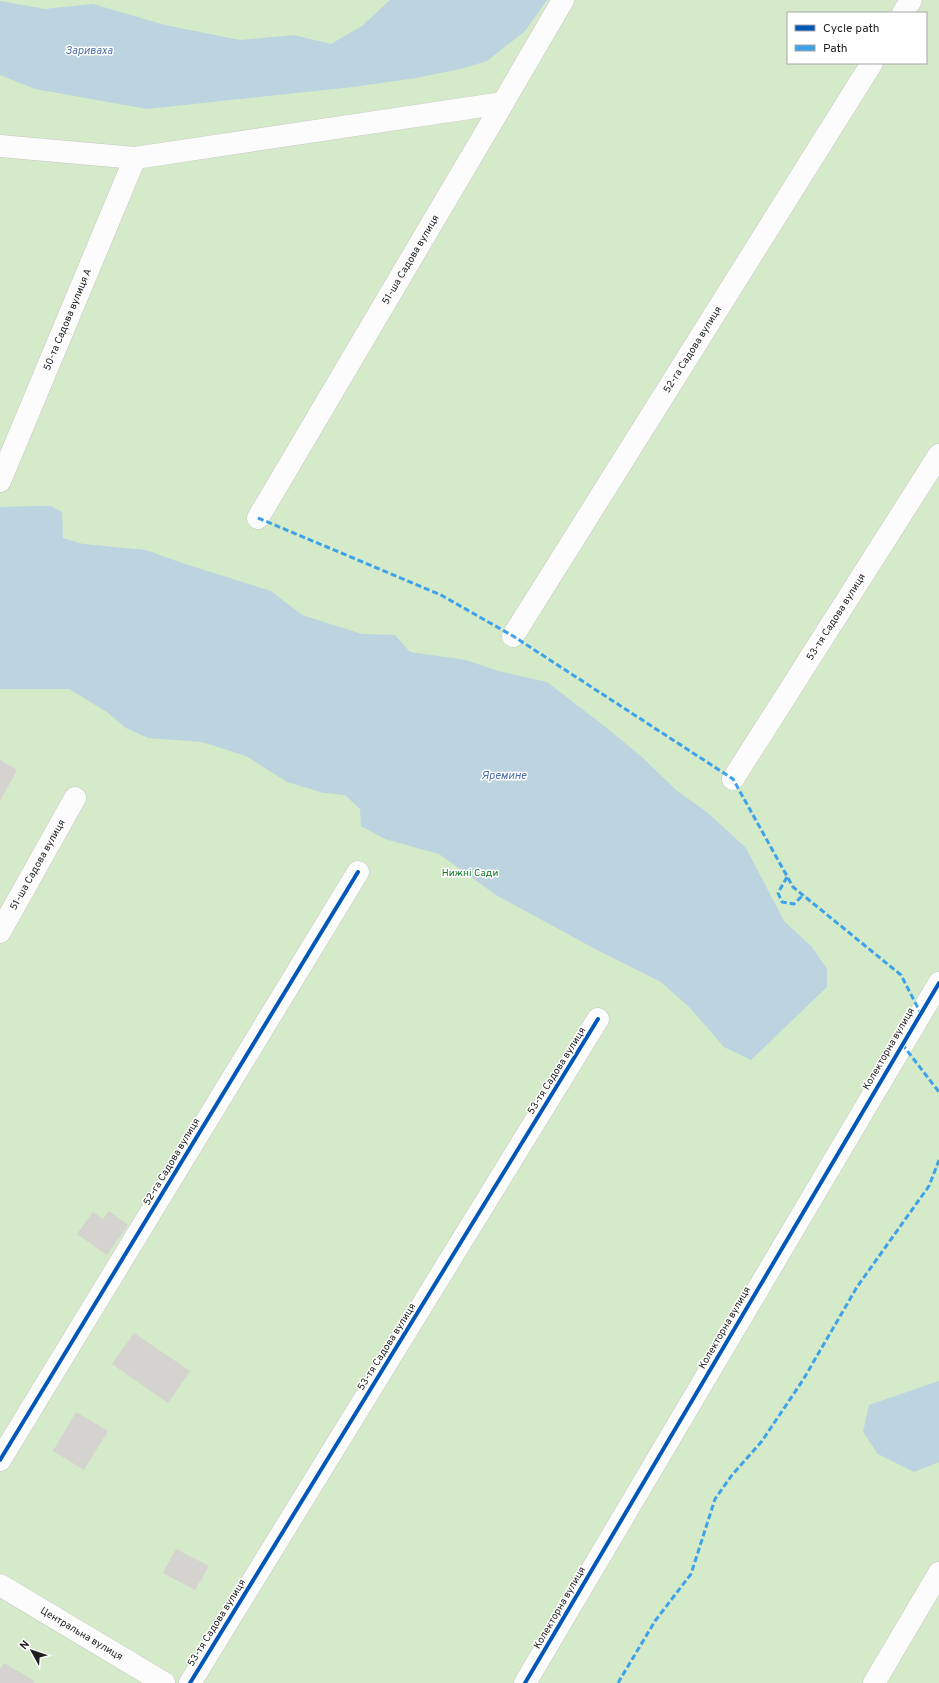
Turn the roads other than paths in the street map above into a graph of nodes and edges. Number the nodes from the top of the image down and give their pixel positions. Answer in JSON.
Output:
{"nodes":[{"id":1,"x":562,"y":0,"type":"edge"},
{"id":2,"x":911,"y":0,"type":"edge"},
{"id":3,"x":904,"y":12,"type":"edge"},
{"id":4,"x":871,"y":64,"type":"edge"},
{"id":5,"x":503,"y":103,"type":"junction"},
{"id":6,"x":0,"y":146,"type":"edge"},
{"id":7,"x":135,"y":158,"type":"junction"},
{"id":8,"x":939,"y":455,"type":"edge"},
{"id":9,"x":0,"y":481,"type":"edge"},
{"id":10,"x":258,"y":518,"type":"dead end"},
{"id":11,"x":513,"y":636,"type":"dead end"},
{"id":12,"x":733,"y":779,"type":"dead end"},
{"id":13,"x":75,"y":798,"type":"dead end"},
{"id":14,"x":358,"y":872,"type":"dead end"},
{"id":15,"x":0,"y":932,"type":"edge"},
{"id":16,"x":939,"y":983,"type":"edge"},
{"id":17,"x":598,"y":1019,"type":"dead end"},
{"id":18,"x":0,"y":1460,"type":"edge"},
{"id":19,"x":939,"y":1573,"type":"edge"},
{"id":20,"x":0,"y":1585,"type":"edge"},
{"id":21,"x":164,"y":1683,"type":"edge"},
{"id":22,"x":190,"y":1683,"type":"edge"},
{"id":23,"x":525,"y":1683,"type":"edge"},
{"id":24,"x":874,"y":1683,"type":"edge"}],
"edges":[{"from":1,"to":5,"type":"street","name":"51-ша Садова вулиця"},
{"from":2,"to":3,"type":"street"},
{"from":4,"to":11,"type":"street","name":"52-га Садова вулиця"},
{"from":5,"to":7,"type":"street"},
{"from":5,"to":10,"type":"street","name":"51-ша Садова вулиця"},
{"from":6,"to":7,"type":"street"},
{"from":7,"to":9,"type":"street","name":"50-та Садова вулиця А"},
{"from":8,"to":12,"type":"street","name":"53-тя Садова вулиця"},
{"from":13,"to":15,"type":"street","name":"51-ша Садова вулиця"},
{"from":14,"to":18,"type":"street","name":"52-га Садова вулиця"},
{"from":16,"to":23,"type":"street","name":"Колекторна вулиця"},
{"from":17,"to":22,"type":"street","name":"53-тя Садова вулиця"},
{"from":19,"to":24,"type":"street"},
{"from":20,"to":21,"type":"street","name":"Центральна вулиця"}]}
